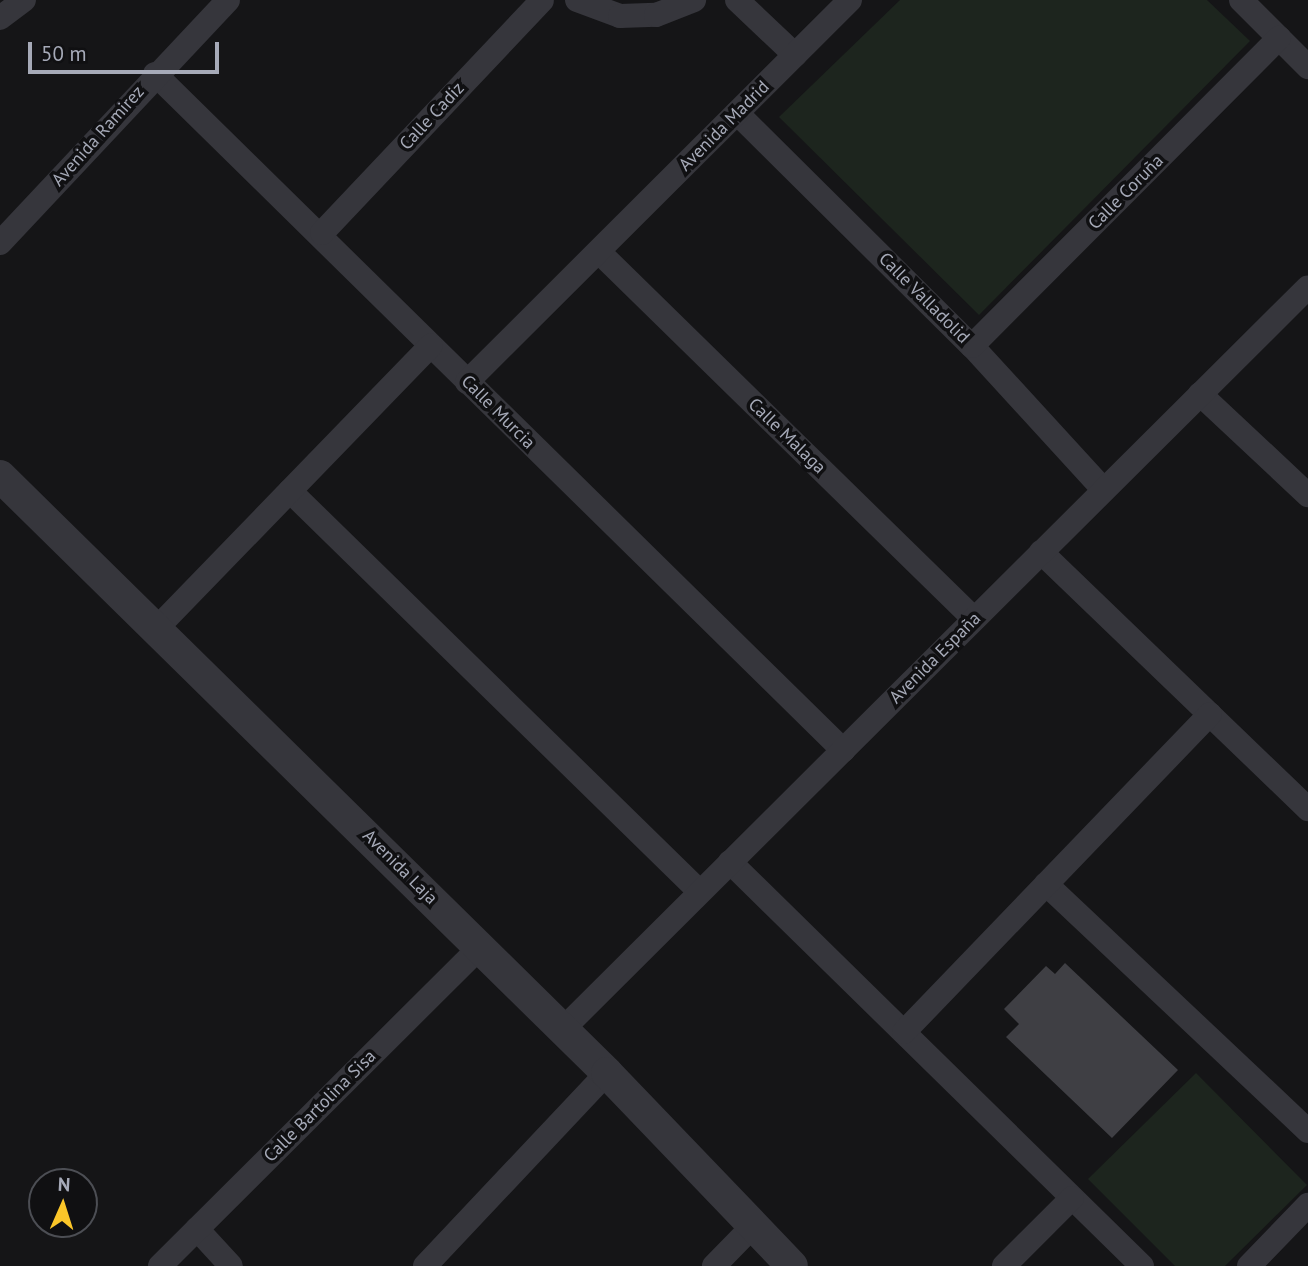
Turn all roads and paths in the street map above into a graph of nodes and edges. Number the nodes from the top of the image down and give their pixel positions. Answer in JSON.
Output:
{"nodes":[{"id":1,"x":229,"y":0,"type":"edge"},
{"id":2,"x":542,"y":0,"type":"edge"},
{"id":3,"x":577,"y":0,"type":"edge"},
{"id":4,"x":694,"y":0,"type":"edge"},
{"id":5,"x":737,"y":0,"type":"edge"},
{"id":6,"x":850,"y":0,"type":"edge"},
{"id":7,"x":1241,"y":0,"type":"edge"},
{"id":8,"x":1279,"y":37,"type":"junction"},
{"id":9,"x":795,"y":55,"type":"junction"},
{"id":10,"x":1308,"y":66,"type":"edge"},
{"id":11,"x":155,"y":74,"type":"junction"},
{"id":12,"x":737,"y":113,"type":"junction"},
{"id":13,"x":322,"y":233,"type":"junction"},
{"id":14,"x":0,"y":243,"type":"edge"},
{"id":15,"x":599,"y":253,"type":"junction"},
{"id":16,"x":1308,"y":287,"type":"edge"},
{"id":17,"x":432,"y":345,"type":"junction"},
{"id":18,"x":972,"y":346,"type":"junction"},
{"id":19,"x":467,"y":382,"type":"junction"},
{"id":20,"x":1200,"y":394,"type":"junction"},
{"id":21,"x":0,"y":477,"type":"edge"},
{"id":22,"x":1104,"y":489,"type":"junction"},
{"id":23,"x":290,"y":491,"type":"junction"},
{"id":24,"x":1308,"y":495,"type":"edge"},
{"id":25,"x":1041,"y":552,"type":"junction"},
{"id":26,"x":974,"y":619,"type":"junction"},
{"id":27,"x":158,"y":626,"type":"junction"},
{"id":28,"x":1210,"y":715,"type":"junction"},
{"id":29,"x":843,"y":750,"type":"junction"},
{"id":30,"x":1308,"y":809,"type":"edge"},
{"id":31,"x":730,"y":862,"type":"junction"},
{"id":32,"x":1046,"y":884,"type":"junction"},
{"id":33,"x":700,"y":892,"type":"junction"},
{"id":34,"x":480,"y":947,"type":"junction"},
{"id":35,"x":563,"y":1029,"type":"junction"},
{"id":36,"x":904,"y":1032,"type":"junction"},
{"id":37,"x":607,"y":1073,"type":"junction"},
{"id":38,"x":1308,"y":1131,"type":"edge"},
{"id":39,"x":1072,"y":1198,"type":"junction"},
{"id":40,"x":1308,"y":1205,"type":"edge"},
{"id":41,"x":754,"y":1226,"type":"junction"},
{"id":42,"x":197,"y":1229,"type":"junction"},
{"id":43,"x":160,"y":1266,"type":"edge"},
{"id":44,"x":231,"y":1266,"type":"edge"},
{"id":45,"x":425,"y":1266,"type":"edge"},
{"id":46,"x":715,"y":1266,"type":"edge"},
{"id":47,"x":792,"y":1266,"type":"edge"},
{"id":48,"x":1004,"y":1266,"type":"edge"},
{"id":49,"x":1142,"y":1266,"type":"edge"},
{"id":50,"x":1249,"y":1266,"type":"edge"}],
"edges":[{"from":1,"to":11,"type":"street","name":"Avenida Ramirez"},
{"from":2,"to":13,"type":"street","name":"Calle Cadiz"},
{"from":3,"to":4,"type":"street"},
{"from":5,"to":9,"type":"street"},
{"from":6,"to":9,"type":"street","name":"Avenida Madrid"},
{"from":7,"to":8,"type":"street"},
{"from":8,"to":10,"type":"street"},
{"from":8,"to":18,"type":"street","name":"Calle Coruña"},
{"from":9,"to":12,"type":"street","name":"Avenida Madrid"},
{"from":11,"to":13,"type":"street","name":"Calle Murcia"},
{"from":11,"to":14,"type":"street","name":"Avenida Ramirez"},
{"from":12,"to":15,"type":"street","name":"Avenida Madrid"},
{"from":12,"to":18,"type":"street","name":"Calle Valladolid"},
{"from":13,"to":17,"type":"street","name":"Calle Murcia"},
{"from":15,"to":19,"type":"street","name":"Avenida Madrid"},
{"from":15,"to":26,"type":"street","name":"Calle Malaga"},
{"from":16,"to":20,"type":"street","name":"Avenida España"},
{"from":17,"to":19,"type":"street","name":"Calle Murcia"},
{"from":17,"to":23,"type":"street"},
{"from":18,"to":22,"type":"street","name":"Calle Valladolid"},
{"from":19,"to":29,"type":"street","name":"Calle Murcia"},
{"from":20,"to":22,"type":"street","name":"Avenida España"},
{"from":20,"to":24,"type":"street"},
{"from":21,"to":27,"type":"street","name":"Avenida Laja"},
{"from":22,"to":25,"type":"street","name":"Avenida España"},
{"from":23,"to":27,"type":"street"},
{"from":23,"to":33,"type":"street"},
{"from":25,"to":26,"type":"street","name":"Avenida España"},
{"from":25,"to":28,"type":"street"},
{"from":26,"to":29,"type":"street","name":"Avenida España"},
{"from":27,"to":34,"type":"street","name":"Avenida Laja"},
{"from":28,"to":30,"type":"street"},
{"from":28,"to":32,"type":"street"},
{"from":29,"to":31,"type":"street","name":"Avenida España"},
{"from":31,"to":33,"type":"street","name":"Avenida España"},
{"from":31,"to":36,"type":"street"},
{"from":32,"to":36,"type":"street"},
{"from":32,"to":38,"type":"street"},
{"from":33,"to":35,"type":"street","name":"Avenida España"},
{"from":34,"to":35,"type":"street","name":"Avenida Laja"},
{"from":34,"to":42,"type":"street","name":"Calle Bartolina Sisa"},
{"from":35,"to":37,"type":"street","name":"Avenida Laja"},
{"from":36,"to":39,"type":"street"},
{"from":37,"to":41,"type":"street","name":"Avenida Laja"},
{"from":37,"to":45,"type":"street"},
{"from":39,"to":48,"type":"street"},
{"from":39,"to":49,"type":"street"},
{"from":40,"to":50,"type":"street"},
{"from":41,"to":46,"type":"street"},
{"from":41,"to":47,"type":"street","name":"Avenida Laja"},
{"from":42,"to":43,"type":"street","name":"Calle Bartolina Sisa"},
{"from":42,"to":44,"type":"street"}]}
